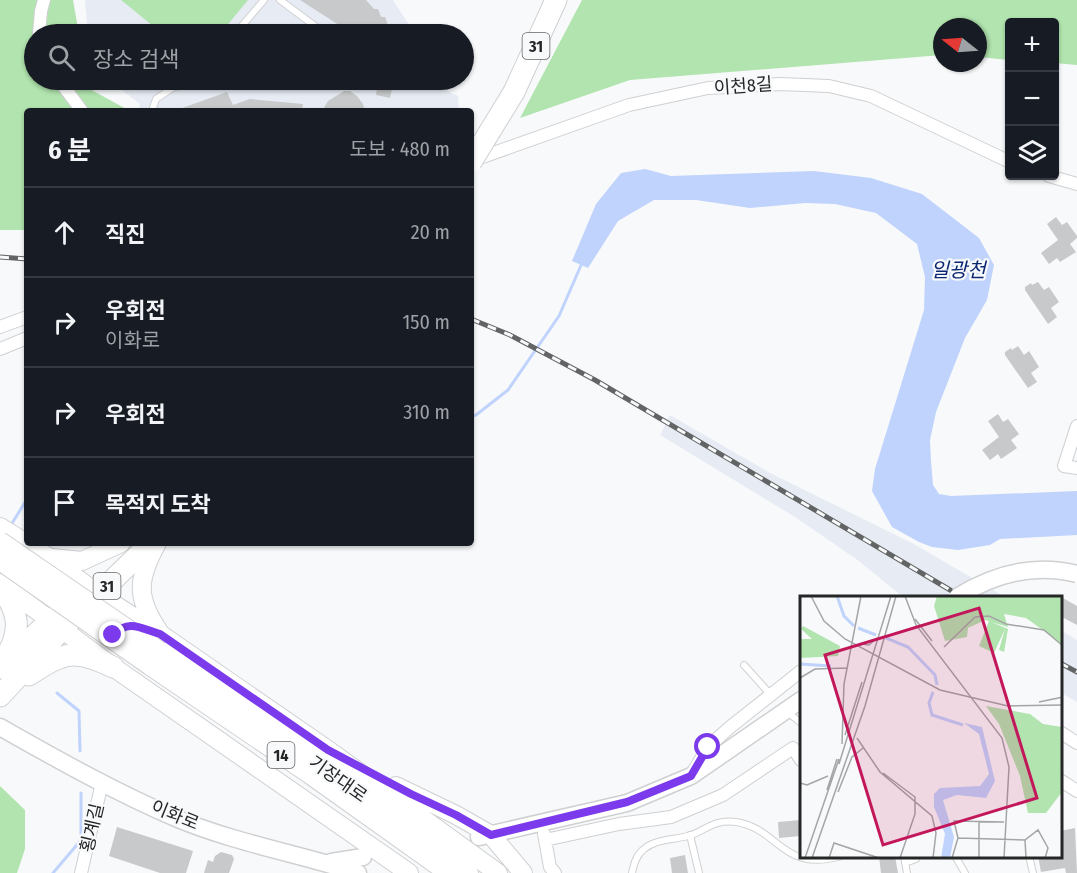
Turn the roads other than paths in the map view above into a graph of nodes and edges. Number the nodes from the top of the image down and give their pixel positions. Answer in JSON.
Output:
{"nodes":[{"id":1,"x":44,"y":0,"type":"edge"},
{"id":2,"x":264,"y":0,"type":"edge"},
{"id":3,"x":280,"y":0,"type":"edge"},
{"id":4,"x":540,"y":0,"type":"edge"},
{"id":5,"x":556,"y":0,"type":"edge"},
{"id":6,"x":40,"y":24,"type":"edge"},
{"id":7,"x":244,"y":24,"type":"edge"},
{"id":8,"x":313,"y":24,"type":"edge"},
{"id":9,"x":509,"y":86,"type":"junction"},
{"id":10,"x":66,"y":90,"type":"edge"},
{"id":11,"x":170,"y":90,"type":"edge"},
{"id":12,"x":80,"y":108,"type":"edge"},
{"id":13,"x":153,"y":108,"type":"edge"},
{"id":14,"x":475,"y":140,"type":"edge"},
{"id":15,"x":497,"y":151,"type":"junction"},
{"id":16,"x":474,"y":155,"type":"edge"},
{"id":17,"x":474,"y":160,"type":"edge"},
{"id":18,"x":1005,"y":160,"type":"edge"},
{"id":19,"x":1059,"y":179,"type":"edge"},
{"id":20,"x":1077,"y":184,"type":"edge"},
{"id":21,"x":24,"y":317,"type":"edge"},
{"id":22,"x":0,"y":327,"type":"edge"},
{"id":23,"x":24,"y":339,"type":"edge"},
{"id":24,"x":0,"y":349,"type":"edge"},
{"id":25,"x":1077,"y":426,"type":"edge"},
{"id":26,"x":1077,"y":468,"type":"edge"},
{"id":27,"x":0,"y":526,"type":"edge"},
{"id":28,"x":0,"y":541,"type":"edge"},
{"id":29,"x":24,"y":542,"type":"edge"},
{"id":30,"x":30,"y":546,"type":"edge"},
{"id":31,"x":115,"y":546,"type":"edge"},
{"id":32,"x":132,"y":546,"type":"edge"},
{"id":33,"x":147,"y":546,"type":"edge"},
{"id":34,"x":156,"y":546,"type":"edge"},
{"id":35,"x":44,"y":555,"type":"junction"},
{"id":36,"x":0,"y":561,"type":"edge"},
{"id":37,"x":1077,"y":574,"type":"edge"},
{"id":38,"x":5,"y":587,"type":"edge"},
{"id":39,"x":93,"y":590,"type":"junction"},
{"id":40,"x":959,"y":596,"type":"edge"},
{"id":41,"x":56,"y":625,"type":"junction"},
{"id":42,"x":160,"y":634,"type":"junction"},
{"id":43,"x":744,"y":665,"type":"dead end"},
{"id":44,"x":0,"y":667,"type":"edge"},
{"id":45,"x":114,"y":667,"type":"junction"},
{"id":46,"x":800,"y":672,"type":"edge"},
{"id":47,"x":4,"y":692,"type":"edge"},
{"id":48,"x":771,"y":695,"type":"junction"},
{"id":49,"x":795,"y":704,"type":"edge"},
{"id":50,"x":800,"y":720,"type":"edge"},
{"id":51,"x":0,"y":727,"type":"edge"},
{"id":52,"x":1062,"y":733,"type":"edge"},
{"id":53,"x":1077,"y":743,"type":"edge"},
{"id":54,"x":328,"y":750,"type":"junction"},
{"id":55,"x":800,"y":758,"type":"edge"},
{"id":56,"x":691,"y":776,"type":"junction"},
{"id":57,"x":1062,"y":781,"type":"edge"},
{"id":58,"x":102,"y":783,"type":"junction"},
{"id":59,"x":1077,"y":791,"type":"edge"},
{"id":60,"x":543,"y":832,"type":"junction"},
{"id":61,"x":690,"y":835,"type":"junction"},
{"id":62,"x":484,"y":836,"type":"junction"},
{"id":63,"x":417,"y":843,"type":"junction"},
{"id":64,"x":829,"y":858,"type":"edge"},
{"id":65,"x":956,"y":858,"type":"edge"},
{"id":66,"x":1029,"y":858,"type":"edge"},
{"id":67,"x":904,"y":860,"type":"edge"},
{"id":68,"x":916,"y":860,"type":"dead end"},
{"id":69,"x":360,"y":865,"type":"edge"},
{"id":70,"x":81,"y":873,"type":"edge"},
{"id":71,"x":409,"y":873,"type":"edge"},
{"id":72,"x":448,"y":873,"type":"edge"},
{"id":73,"x":469,"y":873,"type":"edge"},
{"id":74,"x":498,"y":873,"type":"edge"},
{"id":75,"x":523,"y":873,"type":"edge"},
{"id":76,"x":555,"y":873,"type":"edge"},
{"id":77,"x":632,"y":873,"type":"edge"},
{"id":78,"x":699,"y":873,"type":"edge"},
{"id":79,"x":908,"y":873,"type":"edge"},
{"id":80,"x":965,"y":873,"type":"edge"},
{"id":81,"x":1033,"y":873,"type":"edge"}],
"edges":[{"from":1,"to":6,"type":"street"},
{"from":2,"to":7,"type":"lane"},
{"from":3,"to":8,"type":"lane"},
{"from":4,"to":9,"type":"highway","number":"31"},
{"from":5,"to":9,"type":"highway","number":"31"},
{"from":9,"to":14,"type":"highway","number":"31"},
{"from":9,"to":16,"type":"highway","number":"31","bridge":true},
{"from":10,"to":12,"type":"street"},
{"from":11,"to":13,"type":"lane"},
{"from":14,"to":15,"type":"lane"},
{"from":15,"to":17,"type":"street","name":"이천8길"},
{"from":15,"to":18,"type":"street","name":"이천8길"},
{"from":19,"to":20,"type":"street"},
{"from":21,"to":22,"type":"street"},
{"from":23,"to":24,"type":"street"},
{"from":25,"to":26,"type":"street"},
{"from":27,"to":29,"type":"main road"},
{"from":28,"to":63,"type":"main road","name":"기장대로","number":"14","bridge":true},
{"from":30,"to":35,"type":"main road"},
{"from":31,"to":35,"type":"main road"},
{"from":32,"to":39,"type":"highway","number":"31"},
{"from":33,"to":39,"type":"highway","number":"31"},
{"from":34,"to":42,"type":"main road"},
{"from":35,"to":38,"type":"main road"},
{"from":35,"to":39,"type":"main road"},
{"from":36,"to":63,"type":"main road","name":"기장대로","number":"14","bridge":true},
{"from":37,"to":40,"type":"main road","bridge":true},
{"from":38,"to":41,"type":"main road"},
{"from":38,"to":44,"type":"highway"},
{"from":39,"to":41,"type":"highway","number":"31"},
{"from":39,"to":42,"type":"main road"},
{"from":41,"to":44,"type":"highway"},
{"from":41,"to":45,"type":"main road"},
{"from":41,"to":47,"type":"highway"},
{"from":42,"to":45,"type":"main road"},
{"from":42,"to":54,"type":"main road"},
{"from":43,"to":48,"type":"lane"},
{"from":45,"to":47,"type":"highway"},
{"from":45,"to":71,"type":"main road"},
{"from":46,"to":48,"type":"street"},
{"from":48,"to":56,"type":"street"},
{"from":49,"to":50,"type":"lane"},
{"from":49,"to":56,"type":"main road"},
{"from":51,"to":58,"type":"main road","name":"이화로"},
{"from":52,"to":53,"type":"street"},
{"from":54,"to":62,"type":"main road"},
{"from":54,"to":74,"type":"main road"},
{"from":55,"to":60,"type":"street"},
{"from":56,"to":60,"type":"main road"},
{"from":57,"to":59,"type":"street"},
{"from":58,"to":69,"type":"main road","name":"이화로"},
{"from":58,"to":70,"type":"street","name":"횡계길"},
{"from":60,"to":62,"type":"main road"},
{"from":60,"to":76,"type":"street"},
{"from":61,"to":64,"type":"lane"},
{"from":61,"to":77,"type":"lane"},
{"from":61,"to":78,"type":"lane"},
{"from":62,"to":75,"type":"main road"},
{"from":63,"to":72,"type":"main road","name":"기장대로","number":"14"},
{"from":63,"to":73,"type":"main road","name":"기장대로","number":"14"},
{"from":65,"to":80,"type":"lane"},
{"from":66,"to":81,"type":"lane"},
{"from":67,"to":68,"type":"lane"},
{"from":67,"to":79,"type":"lane"}]}
